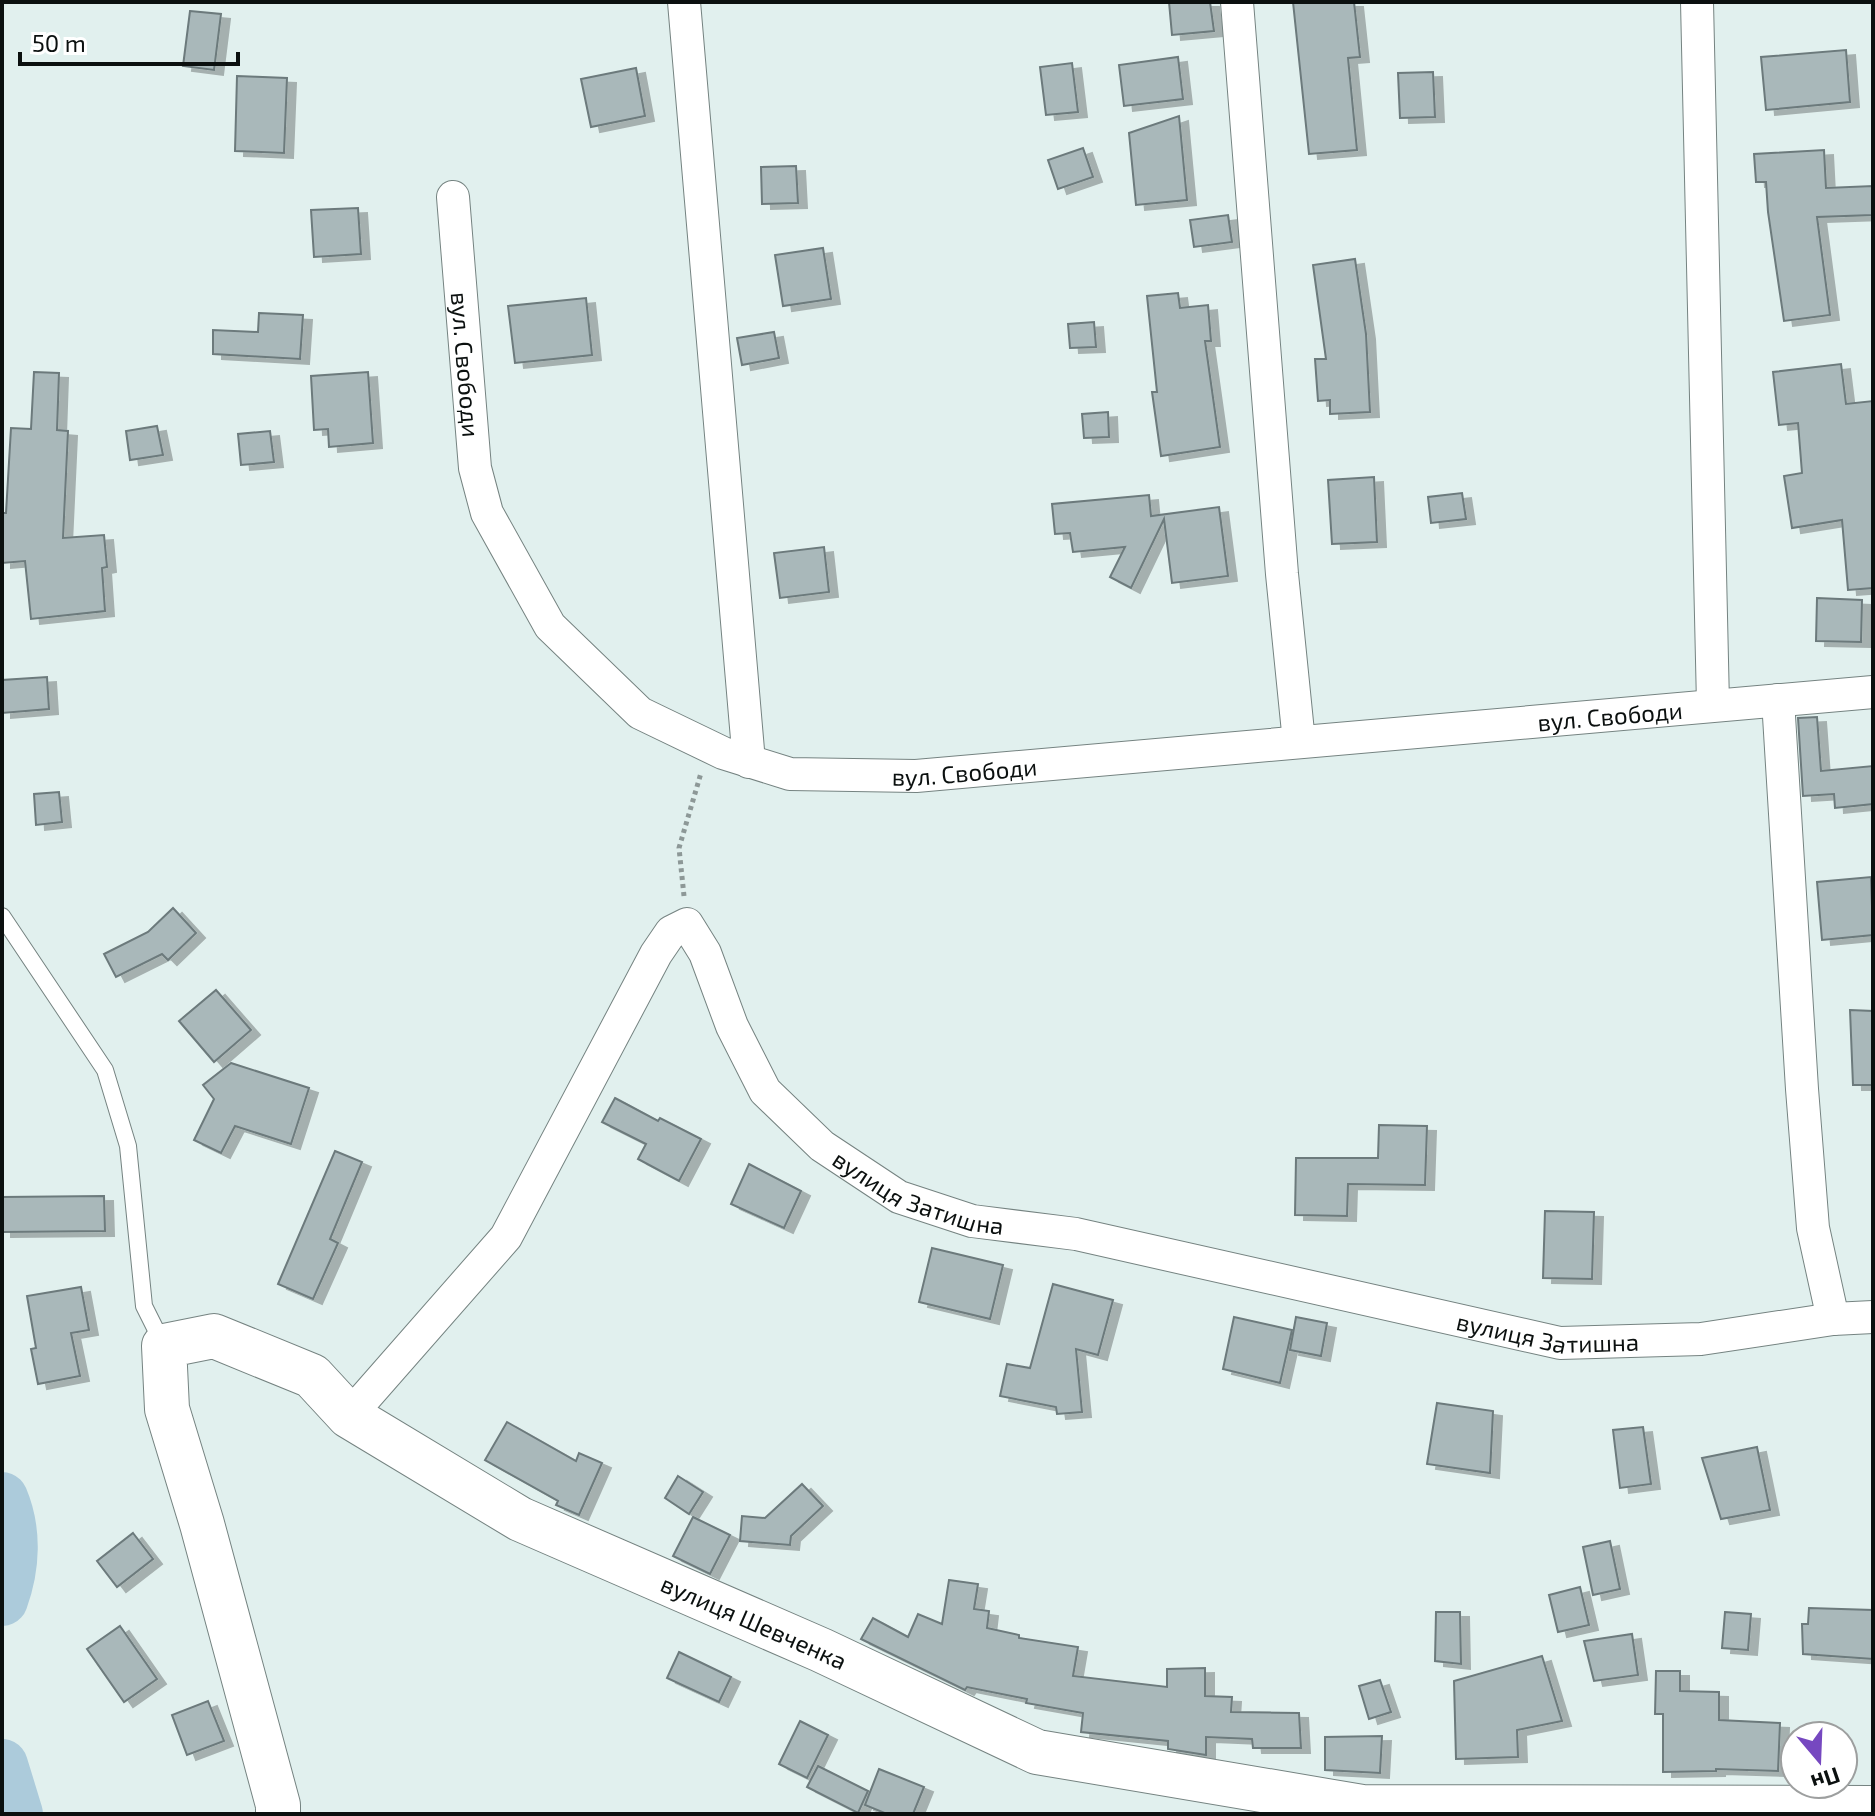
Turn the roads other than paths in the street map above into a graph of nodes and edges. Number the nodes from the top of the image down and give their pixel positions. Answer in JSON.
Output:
{"nodes":[{"id":1,"x":684,"y":2,"type":"edge"},
{"id":2,"x":1237,"y":2,"type":"edge"},
{"id":3,"x":1697,"y":2,"type":"edge"},
{"id":4,"x":453,"y":197,"type":"dead end"},
{"id":5,"x":1873,"y":692,"type":"edge"},
{"id":6,"x":1778,"y":700,"type":"junction"},
{"id":7,"x":1713,"y":704,"type":"junction"},
{"id":8,"x":1299,"y":742,"type":"junction"},
{"id":9,"x":749,"y":762,"type":"junction"},
{"id":10,"x":2,"y":916,"type":"edge"},
{"id":11,"x":1873,"y":1317,"type":"edge"},
{"id":12,"x":1833,"y":1319,"type":"junction"},
{"id":13,"x":164,"y":1346,"type":"junction"},
{"id":14,"x":349,"y":1416,"type":"junction"},
{"id":15,"x":1873,"y":1808,"type":"edge"},
{"id":16,"x":278,"y":1814,"type":"edge"}],
"edges":[{"from":1,"to":9,"type":"street"},
{"from":2,"to":8,"type":"street"},
{"from":3,"to":7,"type":"street"},
{"from":4,"to":9,"type":"street","name":"вул. Свободи"},
{"from":5,"to":6,"type":"street","name":"вул. Свободи"},
{"from":6,"to":7,"type":"street","name":"вул. Свободи"},
{"from":6,"to":12,"type":"street"},
{"from":7,"to":8,"type":"street","name":"вул. Свободи"},
{"from":8,"to":9,"type":"street","name":"вул. Свободи"},
{"from":10,"to":13,"type":"lane"},
{"from":11,"to":12,"type":"street","name":"вулиця Затишна"},
{"from":12,"to":14,"type":"street","name":"вулиця Затишна"},
{"from":13,"to":14,"type":"street","name":"вулиця Шевченка"},
{"from":13,"to":16,"type":"street"},
{"from":14,"to":15,"type":"street","name":"вулиця Шевченка"}]}
